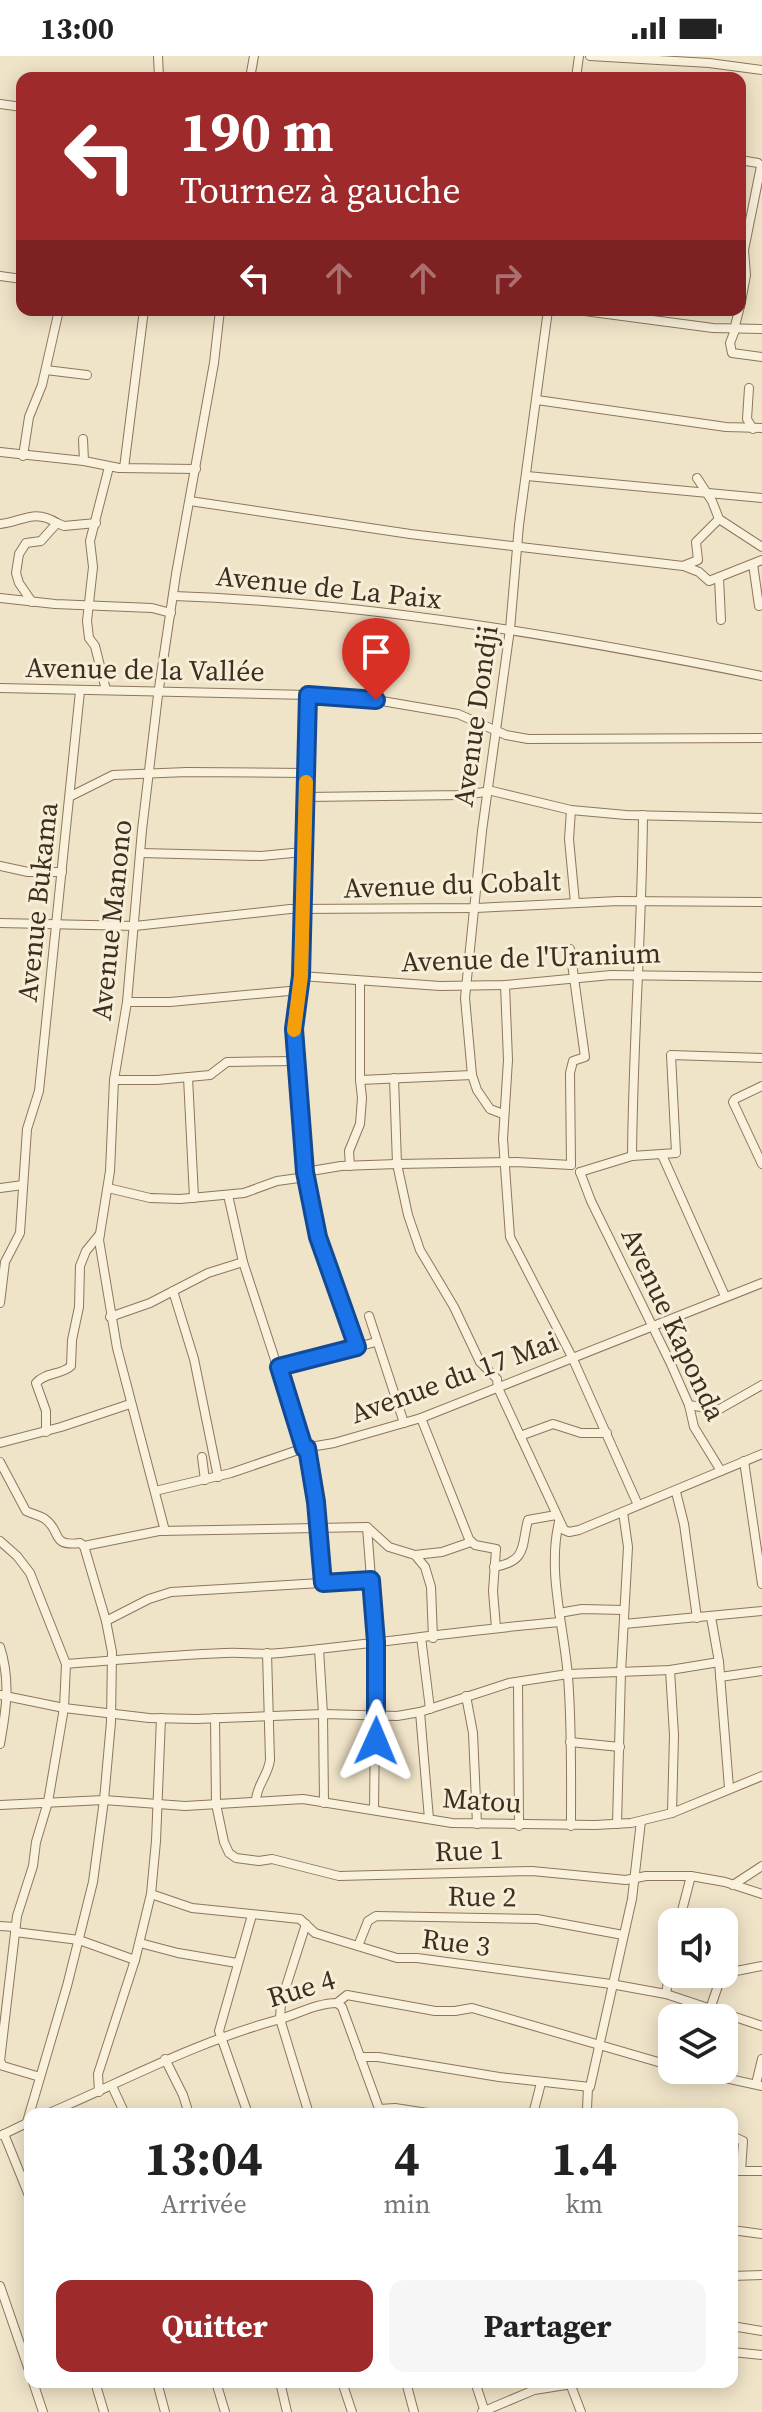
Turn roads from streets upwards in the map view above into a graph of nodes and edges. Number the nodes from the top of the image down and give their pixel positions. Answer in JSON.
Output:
{"nodes":[{"id":1,"x":590,"y":56,"type":"edge"},
{"id":2,"x":762,"y":70,"type":"edge"},
{"id":3,"x":762,"y":150,"type":"edge"},
{"id":4,"x":746,"y":161,"type":"edge"},
{"id":5,"x":759,"y":163,"type":"junction"},
{"id":6,"x":746,"y":232,"type":"edge"},
{"id":7,"x":58,"y":316,"type":"edge"},
{"id":8,"x":143,"y":316,"type":"edge"},
{"id":9,"x":219,"y":316,"type":"edge"},
{"id":10,"x":547,"y":316,"type":"edge"},
{"id":11,"x":624,"y":316,"type":"edge"},
{"id":12,"x":738,"y":316,"type":"edge"},
{"id":13,"x":762,"y":329,"type":"edge"},
{"id":14,"x":734,"y":330,"type":"junction"},
{"id":15,"x":762,"y":357,"type":"edge"},
{"id":16,"x":46,"y":370,"type":"junction"},
{"id":17,"x":87,"y":375,"type":"dead end"},
{"id":18,"x":749,"y":388,"type":"dead end"},
{"id":19,"x":537,"y":400,"type":"junction"},
{"id":20,"x":757,"y":428,"type":"edge"},
{"id":21,"x":83,"y":439,"type":"dead end"},
{"id":22,"x":0,"y":452,"type":"edge"},
{"id":23,"x":23,"y":456,"type":"junction"},
{"id":24,"x":84,"y":461,"type":"junction"},
{"id":25,"x":109,"y":467,"type":"junction"},
{"id":26,"x":124,"y":468,"type":"junction"},
{"id":27,"x":196,"y":469,"type":"junction"},
{"id":28,"x":527,"y":476,"type":"junction"},
{"id":29,"x":697,"y":478,"type":"dead end"},
{"id":30,"x":708,"y":495,"type":"junction"},
{"id":31,"x":762,"y":498,"type":"edge"},
{"id":32,"x":190,"y":501,"type":"junction"},
{"id":33,"x":719,"y":519,"type":"junction"},
{"id":34,"x":57,"y":523,"type":"junction"},
{"id":35,"x":96,"y":523,"type":"junction"},
{"id":36,"x":0,"y":524,"type":"edge"},
{"id":37,"x":518,"y":547,"type":"junction"},
{"id":38,"x":762,"y":547,"type":"edge"},
{"id":39,"x":758,"y":562,"type":"edge"},
{"id":40,"x":683,"y":566,"type":"junction"},
{"id":41,"x":719,"y":578,"type":"junction"},
{"id":42,"x":174,"y":596,"type":"junction"},
{"id":43,"x":0,"y":598,"type":"edge"},
{"id":44,"x":32,"y":602,"type":"junction"},
{"id":45,"x":88,"y":606,"type":"junction"},
{"id":46,"x":759,"y":606,"type":"dead end"},
{"id":47,"x":171,"y":613,"type":"junction"},
{"id":48,"x":721,"y":620,"type":"dead end"},
{"id":49,"x":510,"y":629,"type":"junction"},
{"id":50,"x":762,"y":676,"type":"edge"},
{"id":51,"x":0,"y":688,"type":"edge"},
{"id":52,"x":106,"y":690,"type":"junction"},
{"id":53,"x":159,"y":690,"type":"junction"},
{"id":54,"x":80,"y":691,"type":"junction"},
{"id":55,"x":308,"y":695,"type":"junction"},
{"id":56,"x":496,"y":731,"type":"junction"},
{"id":57,"x":762,"y":738,"type":"edge"},
{"id":58,"x":306,"y":773,"type":"junction"},
{"id":59,"x":149,"y":774,"type":"junction"},
{"id":60,"x":488,"y":792,"type":"junction"},
{"id":61,"x":71,"y":796,"type":"junction"},
{"id":62,"x":305,"y":797,"type":"junction"},
{"id":63,"x":571,"y":810,"type":"junction"},
{"id":64,"x":643,"y":815,"type":"junction"},
{"id":65,"x":762,"y":818,"type":"edge"},
{"id":66,"x":303,"y":852,"type":"junction"},
{"id":67,"x":140,"y":853,"type":"junction"},
{"id":68,"x":0,"y":866,"type":"edge"},
{"id":69,"x":62,"y":872,"type":"junction"},
{"id":70,"x":642,"y":901,"type":"junction"},
{"id":71,"x":762,"y":902,"type":"edge"},
{"id":72,"x":575,"y":903,"type":"junction"},
{"id":73,"x":476,"y":908,"type":"junction"},
{"id":74,"x":303,"y":909,"type":"junction"},
{"id":75,"x":0,"y":923,"type":"edge"},
{"id":76,"x":56,"y":924,"type":"junction"},
{"id":77,"x":135,"y":926,"type":"junction"},
{"id":78,"x":570,"y":949,"type":"dead end"},
{"id":79,"x":638,"y":974,"type":"junction"},
{"id":80,"x":301,"y":976,"type":"junction"},
{"id":81,"x":762,"y":977,"type":"edge"},
{"id":82,"x":572,"y":979,"type":"junction"},
{"id":83,"x":360,"y":982,"type":"junction"},
{"id":84,"x":505,"y":985,"type":"junction"},
{"id":85,"x":466,"y":986,"type":"junction"},
{"id":86,"x":300,"y":990,"type":"junction"},
{"id":87,"x":127,"y":1002,"type":"junction"},
{"id":88,"x":762,"y":1058,"type":"edge"},
{"id":89,"x":298,"y":1061,"type":"junction"},
{"id":90,"x":472,"y":1075,"type":"junction"},
{"id":91,"x":188,"y":1077,"type":"junction"},
{"id":92,"x":394,"y":1078,"type":"junction"},
{"id":93,"x":114,"y":1080,"type":"junction"},
{"id":94,"x":360,"y":1080,"type":"junction"},
{"id":95,"x":762,"y":1086,"type":"edge"},
{"id":96,"x":503,"y":1114,"type":"junction"},
{"id":97,"x":662,"y":1155,"type":"junction"},
{"id":98,"x":632,"y":1156,"type":"junction"},
{"id":99,"x":504,"y":1162,"type":"junction"},
{"id":100,"x":397,"y":1164,"type":"junction"},
{"id":101,"x":762,"y":1164,"type":"edge"},
{"id":102,"x":571,"y":1165,"type":"junction"},
{"id":103,"x":350,"y":1166,"type":"junction"},
{"id":104,"x":580,"y":1172,"type":"junction"},
{"id":105,"x":305,"y":1174,"type":"junction"},
{"id":106,"x":23,"y":1185,"type":"junction"},
{"id":107,"x":0,"y":1188,"type":"edge"},
{"id":108,"x":108,"y":1188,"type":"junction"},
{"id":109,"x":228,"y":1195,"type":"junction"},
{"id":110,"x":194,"y":1198,"type":"junction"},
{"id":111,"x":100,"y":1234,"type":"junction"},
{"id":112,"x":243,"y":1262,"type":"junction"},
{"id":113,"x":761,"y":1285,"type":"edge"},
{"id":114,"x":173,"y":1291,"type":"junction"},
{"id":115,"x":725,"y":1296,"type":"junction"},
{"id":116,"x":0,"y":1303,"type":"edge"},
{"id":117,"x":369,"y":1316,"type":"dead end"},
{"id":118,"x":110,"y":1317,"type":"junction"},
{"id":119,"x":651,"y":1327,"type":"junction"},
{"id":120,"x":376,"y":1342,"type":"junction"},
{"id":121,"x":357,"y":1347,"type":"junction"},
{"id":122,"x":572,"y":1357,"type":"junction"},
{"id":123,"x":279,"y":1367,"type":"junction"},
{"id":124,"x":762,"y":1385,"type":"edge"},
{"id":125,"x":498,"y":1388,"type":"junction"},
{"id":126,"x":130,"y":1404,"type":"junction"},
{"id":127,"x":689,"y":1405,"type":"junction"},
{"id":128,"x":421,"y":1418,"type":"junction"},
{"id":129,"x":404,"y":1423,"type":"junction"},
{"id":130,"x":46,"y":1432,"type":"junction"},
{"id":131,"x":607,"y":1433,"type":"junction"},
{"id":132,"x":520,"y":1436,"type":"junction"},
{"id":133,"x":0,"y":1443,"type":"edge"},
{"id":134,"x":305,"y":1448,"type":"junction"},
{"id":135,"x":762,"y":1454,"type":"edge"},
{"id":136,"x":202,"y":1457,"type":"dead end"},
{"id":137,"x":744,"y":1461,"type":"junction"},
{"id":138,"x":0,"y":1462,"type":"edge"},
{"id":139,"x":721,"y":1471,"type":"junction"},
{"id":140,"x":218,"y":1477,"type":"junction"},
{"id":141,"x":205,"y":1480,"type":"junction"},
{"id":142,"x":155,"y":1491,"type":"junction"},
{"id":143,"x":676,"y":1492,"type":"junction"},
{"id":144,"x":762,"y":1497,"type":"edge"},
{"id":145,"x":660,"y":1498,"type":"junction"},
{"id":146,"x":751,"y":1498,"type":"junction"},
{"id":147,"x":638,"y":1505,"type":"junction"},
{"id":148,"x":623,"y":1512,"type":"junction"},
{"id":149,"x":681,"y":1512,"type":"junction"},
{"id":150,"x":557,"y":1518,"type":"junction"},
{"id":151,"x":367,"y":1527,"type":"junction"},
{"id":152,"x":318,"y":1528,"type":"junction"},
{"id":153,"x":165,"y":1531,"type":"junction"},
{"id":154,"x":0,"y":1541,"type":"edge"},
{"id":155,"x":471,"y":1542,"type":"junction"},
{"id":156,"x":84,"y":1546,"type":"junction"},
{"id":157,"x":8,"y":1547,"type":"junction"},
{"id":158,"x":0,"y":1553,"type":"edge"},
{"id":159,"x":415,"y":1555,"type":"junction"},
{"id":160,"x":494,"y":1567,"type":"junction"},
{"id":161,"x":371,"y":1580,"type":"junction"},
{"id":162,"x":762,"y":1581,"type":"edge"},
{"id":163,"x":323,"y":1583,"type":"junction"},
{"id":164,"x":624,"y":1610,"type":"junction"},
{"id":165,"x":762,"y":1611,"type":"edge"},
{"id":166,"x":711,"y":1617,"type":"junction"},
{"id":167,"x":560,"y":1618,"type":"junction"},
{"id":168,"x":697,"y":1618,"type":"junction"},
{"id":169,"x":106,"y":1621,"type":"junction"},
{"id":170,"x":624,"y":1624,"type":"junction"},
{"id":171,"x":496,"y":1628,"type":"junction"},
{"id":172,"x":421,"y":1637,"type":"junction"},
{"id":173,"x":433,"y":1638,"type":"junction"},
{"id":174,"x":376,"y":1642,"type":"junction"},
{"id":175,"x":0,"y":1647,"type":"edge"},
{"id":176,"x":319,"y":1649,"type":"junction"},
{"id":177,"x":267,"y":1653,"type":"junction"},
{"id":178,"x":112,"y":1661,"type":"junction"},
{"id":179,"x":719,"y":1662,"type":"junction"},
{"id":180,"x":66,"y":1664,"type":"junction"},
{"id":181,"x":670,"y":1670,"type":"junction"},
{"id":182,"x":762,"y":1671,"type":"edge"},
{"id":183,"x":621,"y":1672,"type":"junction"},
{"id":184,"x":568,"y":1674,"type":"junction"},
{"id":185,"x":720,"y":1677,"type":"junction"},
{"id":186,"x":518,"y":1682,"type":"junction"},
{"id":187,"x":4,"y":1696,"type":"edge"},
{"id":188,"x":466,"y":1696,"type":"junction"},
{"id":189,"x":64,"y":1708,"type":"junction"},
{"id":190,"x":430,"y":1709,"type":"junction"},
{"id":191,"x":111,"y":1712,"type":"junction"},
{"id":192,"x":420,"y":1712,"type":"junction"},
{"id":193,"x":323,"y":1714,"type":"junction"},
{"id":194,"x":268,"y":1717,"type":"junction"},
{"id":195,"x":377,"y":1717,"type":"junction"},
{"id":196,"x":161,"y":1718,"type":"junction"},
{"id":197,"x":215,"y":1718,"type":"junction"},
{"id":198,"x":570,"y":1742,"type":"junction"},
{"id":199,"x":0,"y":1744,"type":"edge"},
{"id":200,"x":620,"y":1747,"type":"junction"},
{"id":201,"x":762,"y":1776,"type":"edge"},
{"id":202,"x":729,"y":1788,"type":"junction"},
{"id":203,"x":104,"y":1800,"type":"junction"},
{"id":204,"x":256,"y":1801,"type":"junction"},
{"id":205,"x":48,"y":1802,"type":"junction"},
{"id":206,"x":158,"y":1803,"type":"junction"},
{"id":207,"x":324,"y":1803,"type":"junction"},
{"id":208,"x":216,"y":1804,"type":"junction"},
{"id":209,"x":0,"y":1805,"type":"edge"},
{"id":210,"x":374,"y":1810,"type":"junction"},
{"id":211,"x":672,"y":1813,"type":"junction"},
{"id":212,"x":429,"y":1819,"type":"junction"},
{"id":213,"x":641,"y":1821,"type":"junction"},
{"id":214,"x":477,"y":1824,"type":"junction"},
{"id":215,"x":617,"y":1824,"type":"junction"},
{"id":216,"x":519,"y":1826,"type":"junction"},
{"id":217,"x":571,"y":1826,"type":"junction"},
{"id":218,"x":762,"y":1866,"type":"edge"},
{"id":219,"x":691,"y":1876,"type":"junction"},
{"id":220,"x":634,"y":1880,"type":"junction"},
{"id":221,"x":733,"y":1885,"type":"junction"},
{"id":222,"x":151,"y":1894,"type":"junction"},
{"id":223,"x":762,"y":1894,"type":"edge"},
{"id":224,"x":683,"y":1908,"type":"edge"},
{"id":225,"x":252,"y":1915,"type":"junction"},
{"id":226,"x":306,"y":1924,"type":"junction"},
{"id":227,"x":0,"y":1926,"type":"edge"},
{"id":228,"x":15,"y":1930,"type":"junction"},
{"id":229,"x":623,"y":1935,"type":"junction"},
{"id":230,"x":79,"y":1940,"type":"junction"},
{"id":231,"x":140,"y":1943,"type":"junction"},
{"id":232,"x":358,"y":1946,"type":"junction"},
{"id":233,"x":135,"y":1960,"type":"junction"},
{"id":234,"x":237,"y":1963,"type":"junction"},
{"id":235,"x":762,"y":1966,"type":"edge"},
{"id":236,"x":611,"y":1984,"type":"junction"},
{"id":237,"x":667,"y":1988,"type":"edge"},
{"id":238,"x":666,"y":1994,"type":"junction"},
{"id":239,"x":337,"y":2003,"type":"junction"},
{"id":240,"x":695,"y":2004,"type":"edge"},
{"id":241,"x":712,"y":2004,"type":"edge"},
{"id":242,"x":738,"y":2018,"type":"edge"},
{"id":243,"x":280,"y":2019,"type":"junction"},
{"id":244,"x":762,"y":2026,"type":"edge"},
{"id":245,"x":220,"y":2036,"type":"junction"},
{"id":246,"x":598,"y":2043,"type":"junction"},
{"id":247,"x":1,"y":2045,"type":"edge"},
{"id":248,"x":360,"y":2057,"type":"junction"},
{"id":249,"x":165,"y":2059,"type":"junction"},
{"id":250,"x":762,"y":2059,"type":"edge"},
{"id":251,"x":658,"y":2062,"type":"edge"},
{"id":252,"x":1,"y":2068,"type":"edge"},
{"id":253,"x":40,"y":2077,"type":"junction"},
{"id":254,"x":738,"y":2080,"type":"edge"},
{"id":255,"x":541,"y":2083,"type":"junction"},
{"id":256,"x":759,"y":2085,"type":"edge"},
{"id":257,"x":112,"y":2086,"type":"junction"},
{"id":258,"x":590,"y":2086,"type":"junction"},
{"id":259,"x":99,"y":2092,"type":"junction"},
{"id":260,"x":32,"y":2108,"type":"edge"},
{"id":261,"x":69,"y":2108,"type":"edge"},
{"id":262,"x":122,"y":2108,"type":"edge"},
{"id":263,"x":187,"y":2108,"type":"edge"},
{"id":264,"x":246,"y":2108,"type":"edge"},
{"id":265,"x":307,"y":2108,"type":"edge"},
{"id":266,"x":379,"y":2108,"type":"edge"},
{"id":267,"x":535,"y":2108,"type":"edge"},
{"id":268,"x":587,"y":2108,"type":"edge"},
{"id":269,"x":24,"y":2124,"type":"edge"},
{"id":270,"x":2,"y":2135,"type":"edge"},
{"id":271,"x":738,"y":2139,"type":"edge"},
{"id":272,"x":738,"y":2162,"type":"edge"},
{"id":273,"x":738,"y":2171,"type":"edge"},
{"id":274,"x":762,"y":2171,"type":"edge"},
{"id":275,"x":24,"y":2184,"type":"edge"},
{"id":276,"x":738,"y":2231,"type":"edge"},
{"id":277,"x":762,"y":2234,"type":"edge"},
{"id":278,"x":762,"y":2275,"type":"edge"},
{"id":279,"x":738,"y":2276,"type":"edge"},
{"id":280,"x":0,"y":2286,"type":"edge"},
{"id":281,"x":738,"y":2327,"type":"edge"},
{"id":282,"x":762,"y":2331,"type":"edge"},
{"id":283,"x":738,"y":2353,"type":"edge"},
{"id":284,"x":762,"y":2355,"type":"edge"},
{"id":285,"x":24,"y":2356,"type":"edge"},
{"id":286,"x":35,"y":2388,"type":"edge"},
{"id":287,"x":97,"y":2388,"type":"edge"},
{"id":288,"x":159,"y":2388,"type":"edge"},
{"id":289,"x":218,"y":2388,"type":"edge"},
{"id":290,"x":281,"y":2388,"type":"edge"},
{"id":291,"x":344,"y":2388,"type":"edge"},
{"id":292,"x":408,"y":2388,"type":"edge"},
{"id":293,"x":477,"y":2388,"type":"edge"},
{"id":294,"x":517,"y":2388,"type":"edge"},
{"id":295,"x":559,"y":2388,"type":"edge"},
{"id":296,"x":572,"y":2388,"type":"edge"},
{"id":297,"x":519,"y":2395,"type":"junction"},
{"id":298,"x":43,"y":2412,"type":"edge"},
{"id":299,"x":104,"y":2412,"type":"edge"},
{"id":300,"x":165,"y":2412,"type":"edge"},
{"id":301,"x":225,"y":2412,"type":"edge"},
{"id":302,"x":287,"y":2412,"type":"edge"},
{"id":303,"x":352,"y":2412,"type":"edge"},
{"id":304,"x":414,"y":2412,"type":"edge"},
{"id":305,"x":484,"y":2412,"type":"edge"},
{"id":306,"x":581,"y":2412,"type":"edge"}],
"edges":[{"from":1,"to":2,"type":"street"},
{"from":3,"to":5,"type":"street"},
{"from":4,"to":5,"type":"street"},
{"from":5,"to":6,"type":"street"},
{"from":7,"to":16,"type":"street"},
{"from":8,"to":26,"type":"street"},
{"from":9,"to":27,"type":"street","name":"Avenue Manono"},
{"from":10,"to":19,"type":"street","name":"Avenue Dondji"},
{"from":11,"to":14,"type":"street"},
{"from":12,"to":14,"type":"street"},
{"from":13,"to":14,"type":"street"},
{"from":14,"to":15,"type":"street"},
{"from":16,"to":17,"type":"street"},
{"from":16,"to":23,"type":"street"},
{"from":18,"to":20,"type":"street"},
{"from":19,"to":20,"type":"street"},
{"from":19,"to":28,"type":"street","name":"Avenue Dondji"},
{"from":21,"to":24,"type":"street"},
{"from":22,"to":23,"type":"street"},
{"from":23,"to":24,"type":"street"},
{"from":24,"to":25,"type":"street"},
{"from":25,"to":26,"type":"street"},
{"from":25,"to":35,"type":"street"},
{"from":26,"to":27,"type":"street"},
{"from":27,"to":32,"type":"street","name":"Avenue Manono"},
{"from":28,"to":30,"type":"street"},
{"from":28,"to":37,"type":"street","name":"Avenue Dondji"},
{"from":29,"to":30,"type":"street"},
{"from":30,"to":31,"type":"street"},
{"from":30,"to":33,"type":"street"},
{"from":32,"to":37,"type":"street"},
{"from":32,"to":42,"type":"street","name":"Avenue Manono"},
{"from":33,"to":38,"type":"street"},
{"from":33,"to":40,"type":"street"},
{"from":34,"to":35,"type":"street"},
{"from":34,"to":36,"type":"street"},
{"from":34,"to":44,"type":"street"},
{"from":35,"to":45,"type":"street"},
{"from":37,"to":40,"type":"street"},
{"from":37,"to":49,"type":"street","name":"Avenue Dondji"},
{"from":39,"to":41,"type":"street"},
{"from":39,"to":46,"type":"street"},
{"from":40,"to":41,"type":"street"},
{"from":41,"to":48,"type":"street"},
{"from":42,"to":47,"type":"street","name":"Avenue Manono"},
{"from":42,"to":49,"type":"street","name":"Avenue de La Paix"},
{"from":43,"to":44,"type":"street"},
{"from":44,"to":45,"type":"street"},
{"from":45,"to":47,"type":"street"},
{"from":45,"to":52,"type":"street"},
{"from":47,"to":53,"type":"street","name":"Avenue Manono"},
{"from":49,"to":50,"type":"street","name":"Avenue de La Paix"},
{"from":49,"to":56,"type":"street","name":"Avenue Dondji"},
{"from":51,"to":54,"type":"street","name":"Avenue de la Vallée"},
{"from":52,"to":53,"type":"street","name":"Avenue de la Vallée"},
{"from":52,"to":54,"type":"street","name":"Avenue de la Vallée"},
{"from":53,"to":55,"type":"street","name":"Avenue de la Vallée"},
{"from":53,"to":59,"type":"street","name":"Avenue Manono"},
{"from":54,"to":61,"type":"street","name":"Avenue Bukama"},
{"from":55,"to":56,"type":"street","name":"Avenue de la Vallée"},
{"from":55,"to":58,"type":"street"},
{"from":56,"to":57,"type":"street","name":"Avenue de la Vallée"},
{"from":56,"to":60,"type":"street","name":"Avenue Dondji"},
{"from":58,"to":59,"type":"street"},
{"from":58,"to":62,"type":"street"},
{"from":59,"to":61,"type":"street"},
{"from":59,"to":67,"type":"street","name":"Avenue Manono"},
{"from":60,"to":62,"type":"street"},
{"from":60,"to":63,"type":"street"},
{"from":60,"to":73,"type":"street","name":"Avenue Dondji"},
{"from":61,"to":69,"type":"street","name":"Avenue Bukama"},
{"from":62,"to":66,"type":"street"},
{"from":63,"to":64,"type":"street"},
{"from":63,"to":72,"type":"street"},
{"from":64,"to":65,"type":"street"},
{"from":64,"to":70,"type":"street"},
{"from":66,"to":67,"type":"street"},
{"from":66,"to":74,"type":"street"},
{"from":67,"to":77,"type":"street","name":"Avenue Manono"},
{"from":68,"to":69,"type":"street"},
{"from":69,"to":76,"type":"street","name":"Avenue Bukama"},
{"from":70,"to":71,"type":"street","name":"Avenue du Cobalt"},
{"from":70,"to":72,"type":"street","name":"Avenue du Cobalt"},
{"from":70,"to":79,"type":"street"},
{"from":72,"to":73,"type":"street","name":"Avenue du Cobalt"},
{"from":73,"to":74,"type":"street","name":"Avenue du Cobalt"},
{"from":73,"to":85,"type":"street","name":"Avenue Dondji"},
{"from":74,"to":77,"type":"street","name":"Avenue du Cobalt"},
{"from":74,"to":80,"type":"street"},
{"from":75,"to":76,"type":"street","name":"Avenue du Cobalt"},
{"from":76,"to":77,"type":"street","name":"Avenue du Cobalt"},
{"from":76,"to":106,"type":"street","name":"Avenue Bukama"},
{"from":77,"to":87,"type":"street","name":"Avenue Manono"},
{"from":78,"to":82,"type":"street"},
{"from":79,"to":81,"type":"street","name":"Avenue de l'Uranium"},
{"from":79,"to":82,"type":"street","name":"Avenue de l'Uranium"},
{"from":79,"to":98,"type":"street"},
{"from":80,"to":83,"type":"street","name":"Avenue de l'Uranium"},
{"from":80,"to":86,"type":"street"},
{"from":82,"to":84,"type":"street","name":"Avenue de l'Uranium"},
{"from":82,"to":102,"type":"street"},
{"from":83,"to":85,"type":"street","name":"Avenue de l'Uranium"},
{"from":83,"to":94,"type":"street"},
{"from":84,"to":85,"type":"street","name":"Avenue de l'Uranium"},
{"from":84,"to":96,"type":"street"},
{"from":85,"to":90,"type":"street","name":"Avenue Dondji"},
{"from":86,"to":87,"type":"street"},
{"from":86,"to":89,"type":"street"},
{"from":87,"to":93,"type":"street","name":"Avenue Manono"},
{"from":88,"to":97,"type":"street"},
{"from":89,"to":91,"type":"street"},
{"from":89,"to":105,"type":"street"},
{"from":90,"to":92,"type":"street"},
{"from":90,"to":96,"type":"street","name":"Avenue Dondji"},
{"from":91,"to":93,"type":"street"},
{"from":91,"to":110,"type":"street"},
{"from":92,"to":94,"type":"street"},
{"from":92,"to":100,"type":"street"},
{"from":93,"to":108,"type":"street","name":"Avenue Manono"},
{"from":94,"to":103,"type":"street"},
{"from":95,"to":101,"type":"street"},
{"from":96,"to":99,"type":"street"},
{"from":97,"to":98,"type":"street"},
{"from":97,"to":115,"type":"street"},
{"from":98,"to":104,"type":"street"},
{"from":99,"to":100,"type":"street"},
{"from":99,"to":102,"type":"street"},
{"from":99,"to":122,"type":"street"},
{"from":100,"to":103,"type":"street"},
{"from":100,"to":125,"type":"street"},
{"from":102,"to":104,"type":"street"},
{"from":103,"to":105,"type":"street"},
{"from":104,"to":119,"type":"street","name":"Avenue Kaponda"},
{"from":105,"to":109,"type":"street"},
{"from":105,"to":121,"type":"street"},
{"from":106,"to":107,"type":"street"},
{"from":106,"to":116,"type":"street","name":"Avenue Bukama"},
{"from":108,"to":110,"type":"street"},
{"from":108,"to":111,"type":"street","name":"Avenue Manono"},
{"from":109,"to":110,"type":"street"},
{"from":109,"to":112,"type":"street"},
{"from":111,"to":118,"type":"street","name":"Avenue Manono"},
{"from":111,"to":130,"type":"street"},
{"from":112,"to":114,"type":"street"},
{"from":112,"to":123,"type":"street"},
{"from":113,"to":115,"type":"street","name":"Avenue du 17 Mai"},
{"from":114,"to":118,"type":"street"},
{"from":114,"to":140,"type":"street"},
{"from":115,"to":119,"type":"street","name":"Avenue du 17 Mai"},
{"from":117,"to":120,"type":"street"},
{"from":118,"to":126,"type":"street","name":"Avenue Manono"},
{"from":119,"to":122,"type":"street","name":"Avenue du 17 Mai"},
{"from":119,"to":127,"type":"street","name":"Avenue Kaponda"},
{"from":120,"to":121,"type":"street"},
{"from":120,"to":129,"type":"street"},
{"from":121,"to":123,"type":"street"},
{"from":122,"to":125,"type":"street","name":"Avenue du 17 Mai"},
{"from":122,"to":131,"type":"street"},
{"from":123,"to":134,"type":"street"},
{"from":124,"to":127,"type":"street"},
{"from":125,"to":128,"type":"street","name":"Avenue du 17 Mai"},
{"from":125,"to":132,"type":"street"},
{"from":126,"to":130,"type":"street"},
{"from":126,"to":142,"type":"street","name":"Avenue Manono"},
{"from":127,"to":139,"type":"street","name":"Avenue Kaponda"},
{"from":128,"to":129,"type":"street","name":"Avenue du 17 Mai"},
{"from":128,"to":155,"type":"street"},
{"from":129,"to":134,"type":"street","name":"Avenue du 17 Mai"},
{"from":130,"to":133,"type":"street"},
{"from":131,"to":132,"type":"street"},
{"from":131,"to":147,"type":"street"},
{"from":132,"to":150,"type":"street"},
{"from":134,"to":140,"type":"street","name":"Avenue du 17 Mai"},
{"from":134,"to":152,"type":"street"},
{"from":135,"to":137,"type":"street"},
{"from":136,"to":141,"type":"street"},
{"from":137,"to":139,"type":"street"},
{"from":137,"to":146,"type":"street"},
{"from":138,"to":156,"type":"street"},
{"from":139,"to":143,"type":"street"},
{"from":140,"to":141,"type":"street","name":"Avenue du 17 Mai"},
{"from":141,"to":142,"type":"street","name":"Avenue du 17 Mai"},
{"from":142,"to":153,"type":"street","name":"Avenue Manono"},
{"from":143,"to":145,"type":"street"},
{"from":143,"to":149,"type":"street"},
{"from":144,"to":146,"type":"street"},
{"from":145,"to":147,"type":"street"},
{"from":145,"to":149,"type":"street"},
{"from":146,"to":162,"type":"street"},
{"from":147,"to":148,"type":"street"},
{"from":148,"to":150,"type":"street"},
{"from":148,"to":164,"type":"street"},
{"from":149,"to":168,"type":"street"},
{"from":150,"to":160,"type":"street"},
{"from":150,"to":167,"type":"street"},
{"from":151,"to":152,"type":"street"},
{"from":151,"to":159,"type":"street"},
{"from":151,"to":161,"type":"street"},
{"from":152,"to":153,"type":"street"},
{"from":152,"to":163,"type":"street"},
{"from":153,"to":156,"type":"street"},
{"from":154,"to":157,"type":"street"},
{"from":155,"to":159,"type":"street"},
{"from":155,"to":160,"type":"street"},
{"from":156,"to":169,"type":"street"},
{"from":157,"to":158,"type":"street"},
{"from":157,"to":180,"type":"street"},
{"from":159,"to":173,"type":"street"},
{"from":160,"to":171,"type":"street"},
{"from":161,"to":163,"type":"street"},
{"from":161,"to":174,"type":"street"},
{"from":163,"to":169,"type":"street"},
{"from":164,"to":167,"type":"street"},
{"from":164,"to":170,"type":"street"},
{"from":165,"to":166,"type":"street"},
{"from":166,"to":168,"type":"street"},
{"from":166,"to":179,"type":"street"},
{"from":167,"to":171,"type":"street"},
{"from":167,"to":184,"type":"street"},
{"from":168,"to":170,"type":"street"},
{"from":169,"to":178,"type":"street"},
{"from":170,"to":183,"type":"street"},
{"from":171,"to":173,"type":"street"},
{"from":172,"to":173,"type":"street"},
{"from":172,"to":174,"type":"street"},
{"from":172,"to":190,"type":"street"},
{"from":174,"to":176,"type":"street"},
{"from":174,"to":195,"type":"street"},
{"from":175,"to":187,"type":"street"},
{"from":176,"to":177,"type":"street"},
{"from":176,"to":193,"type":"street"},
{"from":177,"to":178,"type":"street"},
{"from":177,"to":194,"type":"street"},
{"from":178,"to":180,"type":"street"},
{"from":178,"to":191,"type":"street"},
{"from":179,"to":181,"type":"street"},
{"from":179,"to":185,"type":"street"},
{"from":180,"to":189,"type":"street"},
{"from":181,"to":183,"type":"street"},
{"from":181,"to":211,"type":"street"},
{"from":182,"to":185,"type":"street"},
{"from":183,"to":184,"type":"street"},
{"from":183,"to":200,"type":"street"},
{"from":184,"to":186,"type":"street"},
{"from":184,"to":198,"type":"street"},
{"from":185,"to":202,"type":"street"},
{"from":186,"to":188,"type":"street"},
{"from":186,"to":216,"type":"street"},
{"from":187,"to":189,"type":"street"},
{"from":187,"to":199,"type":"street"},
{"from":188,"to":190,"type":"street"},
{"from":188,"to":214,"type":"street"},
{"from":189,"to":191,"type":"street"},
{"from":189,"to":205,"type":"street"},
{"from":190,"to":192,"type":"street"},
{"from":191,"to":196,"type":"street"},
{"from":191,"to":203,"type":"street"},
{"from":192,"to":195,"type":"street"},
{"from":192,"to":212,"type":"street"},
{"from":193,"to":194,"type":"street"},
{"from":193,"to":195,"type":"street"},
{"from":193,"to":207,"type":"street"},
{"from":194,"to":197,"type":"street"},
{"from":194,"to":204,"type":"street"},
{"from":195,"to":210,"type":"street"},
{"from":196,"to":197,"type":"street"},
{"from":196,"to":206,"type":"street"},
{"from":197,"to":208,"type":"street"},
{"from":198,"to":200,"type":"street"},
{"from":198,"to":217,"type":"street"},
{"from":200,"to":215,"type":"street"},
{"from":201,"to":202,"type":"street","name":"Matou"},
{"from":202,"to":211,"type":"street","name":"Matou"},
{"from":203,"to":205,"type":"street","name":"Matou"},
{"from":203,"to":206,"type":"street","name":"Matou"},
{"from":203,"to":230,"type":"street"},
{"from":204,"to":207,"type":"street","name":"Matou"},
{"from":204,"to":208,"type":"street","name":"Matou"},
{"from":205,"to":209,"type":"street","name":"Matou"},
{"from":205,"to":228,"type":"street"},
{"from":206,"to":208,"type":"street","name":"Matou"},
{"from":206,"to":222,"type":"street"},
{"from":207,"to":210,"type":"street","name":"Matou"},
{"from":208,"to":220,"type":"street","name":"Rue 1"},
{"from":210,"to":212,"type":"street","name":"Matou"},
{"from":211,"to":213,"type":"street","name":"Matou"},
{"from":212,"to":214,"type":"street","name":"Matou"},
{"from":213,"to":215,"type":"street","name":"Matou"},
{"from":213,"to":220,"type":"street"},
{"from":214,"to":216,"type":"street","name":"Matou"},
{"from":215,"to":217,"type":"street","name":"Matou"},
{"from":216,"to":217,"type":"street","name":"Matou"},
{"from":218,"to":221,"type":"street"},
{"from":219,"to":220,"type":"street","name":"Rue 1"},
{"from":219,"to":221,"type":"street","name":"Rue 1"},
{"from":219,"to":224,"type":"street"},
{"from":220,"to":229,"type":"street"},
{"from":221,"to":223,"type":"street","name":"Rue 1"},
{"from":222,"to":225,"type":"street","name":"Rue 3"},
{"from":222,"to":231,"type":"street"},
{"from":225,"to":226,"type":"street","name":"Rue 3"},
{"from":225,"to":234,"type":"street"},
{"from":226,"to":232,"type":"street","name":"Rue 3"},
{"from":226,"to":243,"type":"street"},
{"from":227,"to":228,"type":"street"},
{"from":228,"to":230,"type":"street"},
{"from":228,"to":247,"type":"street"},
{"from":229,"to":232,"type":"street","name":"Rue 2"},
{"from":229,"to":236,"type":"street"},
{"from":230,"to":233,"type":"street"},
{"from":230,"to":253,"type":"street"},
{"from":231,"to":233,"type":"street"},
{"from":231,"to":234,"type":"street"},
{"from":232,"to":236,"type":"street","name":"Rue 3"},
{"from":233,"to":259,"type":"street"},
{"from":234,"to":245,"type":"street"},
{"from":235,"to":241,"type":"street"},
{"from":236,"to":238,"type":"street","name":"Rue 3"},
{"from":236,"to":246,"type":"street"},
{"from":237,"to":238,"type":"street"},
{"from":238,"to":240,"type":"street","name":"Rue 3"},
{"from":239,"to":243,"type":"street","name":"Rue 4"},
{"from":239,"to":246,"type":"street","name":"Rue 4"},
{"from":239,"to":248,"type":"street"},
{"from":242,"to":244,"type":"street","name":"Rue 3"},
{"from":243,"to":245,"type":"street","name":"Rue 4"},
{"from":243,"to":265,"type":"street"},
{"from":245,"to":249,"type":"street","name":"Rue 4"},
{"from":245,"to":264,"type":"street"},
{"from":246,"to":251,"type":"street","name":"Rue 4"},
{"from":246,"to":258,"type":"street"},
{"from":247,"to":252,"type":"street"},
{"from":248,"to":255,"type":"street"},
{"from":248,"to":266,"type":"street"},
{"from":249,"to":257,"type":"street","name":"Rue 4"},
{"from":249,"to":263,"type":"street"},
{"from":250,"to":256,"type":"street"},
{"from":252,"to":253,"type":"street"},
{"from":253,"to":260,"type":"street"},
{"from":254,"to":256,"type":"street"},
{"from":255,"to":258,"type":"street"},
{"from":255,"to":267,"type":"street"},
{"from":257,"to":259,"type":"street","name":"Rue 4"},
{"from":257,"to":262,"type":"street"},
{"from":258,"to":268,"type":"street"},
{"from":259,"to":261,"type":"street","name":"Rue 4"},
{"from":269,"to":270,"type":"street"},
{"from":270,"to":275,"type":"street"},
{"from":271,"to":272,"type":"street"},
{"from":273,"to":274,"type":"street"},
{"from":276,"to":277,"type":"street"},
{"from":278,"to":279,"type":"street"},
{"from":280,"to":285,"type":"street"},
{"from":281,"to":282,"type":"street"},
{"from":283,"to":284,"type":"street"},
{"from":286,"to":298,"type":"street"},
{"from":287,"to":299,"type":"street"},
{"from":288,"to":300,"type":"street"},
{"from":289,"to":301,"type":"street"},
{"from":290,"to":302,"type":"street"},
{"from":291,"to":303,"type":"street"},
{"from":292,"to":304,"type":"street"},
{"from":293,"to":305,"type":"street"},
{"from":294,"to":297,"type":"street"},
{"from":295,"to":297,"type":"street"},
{"from":296,"to":306,"type":"street"},
{"from":297,"to":305,"type":"street"}]}
